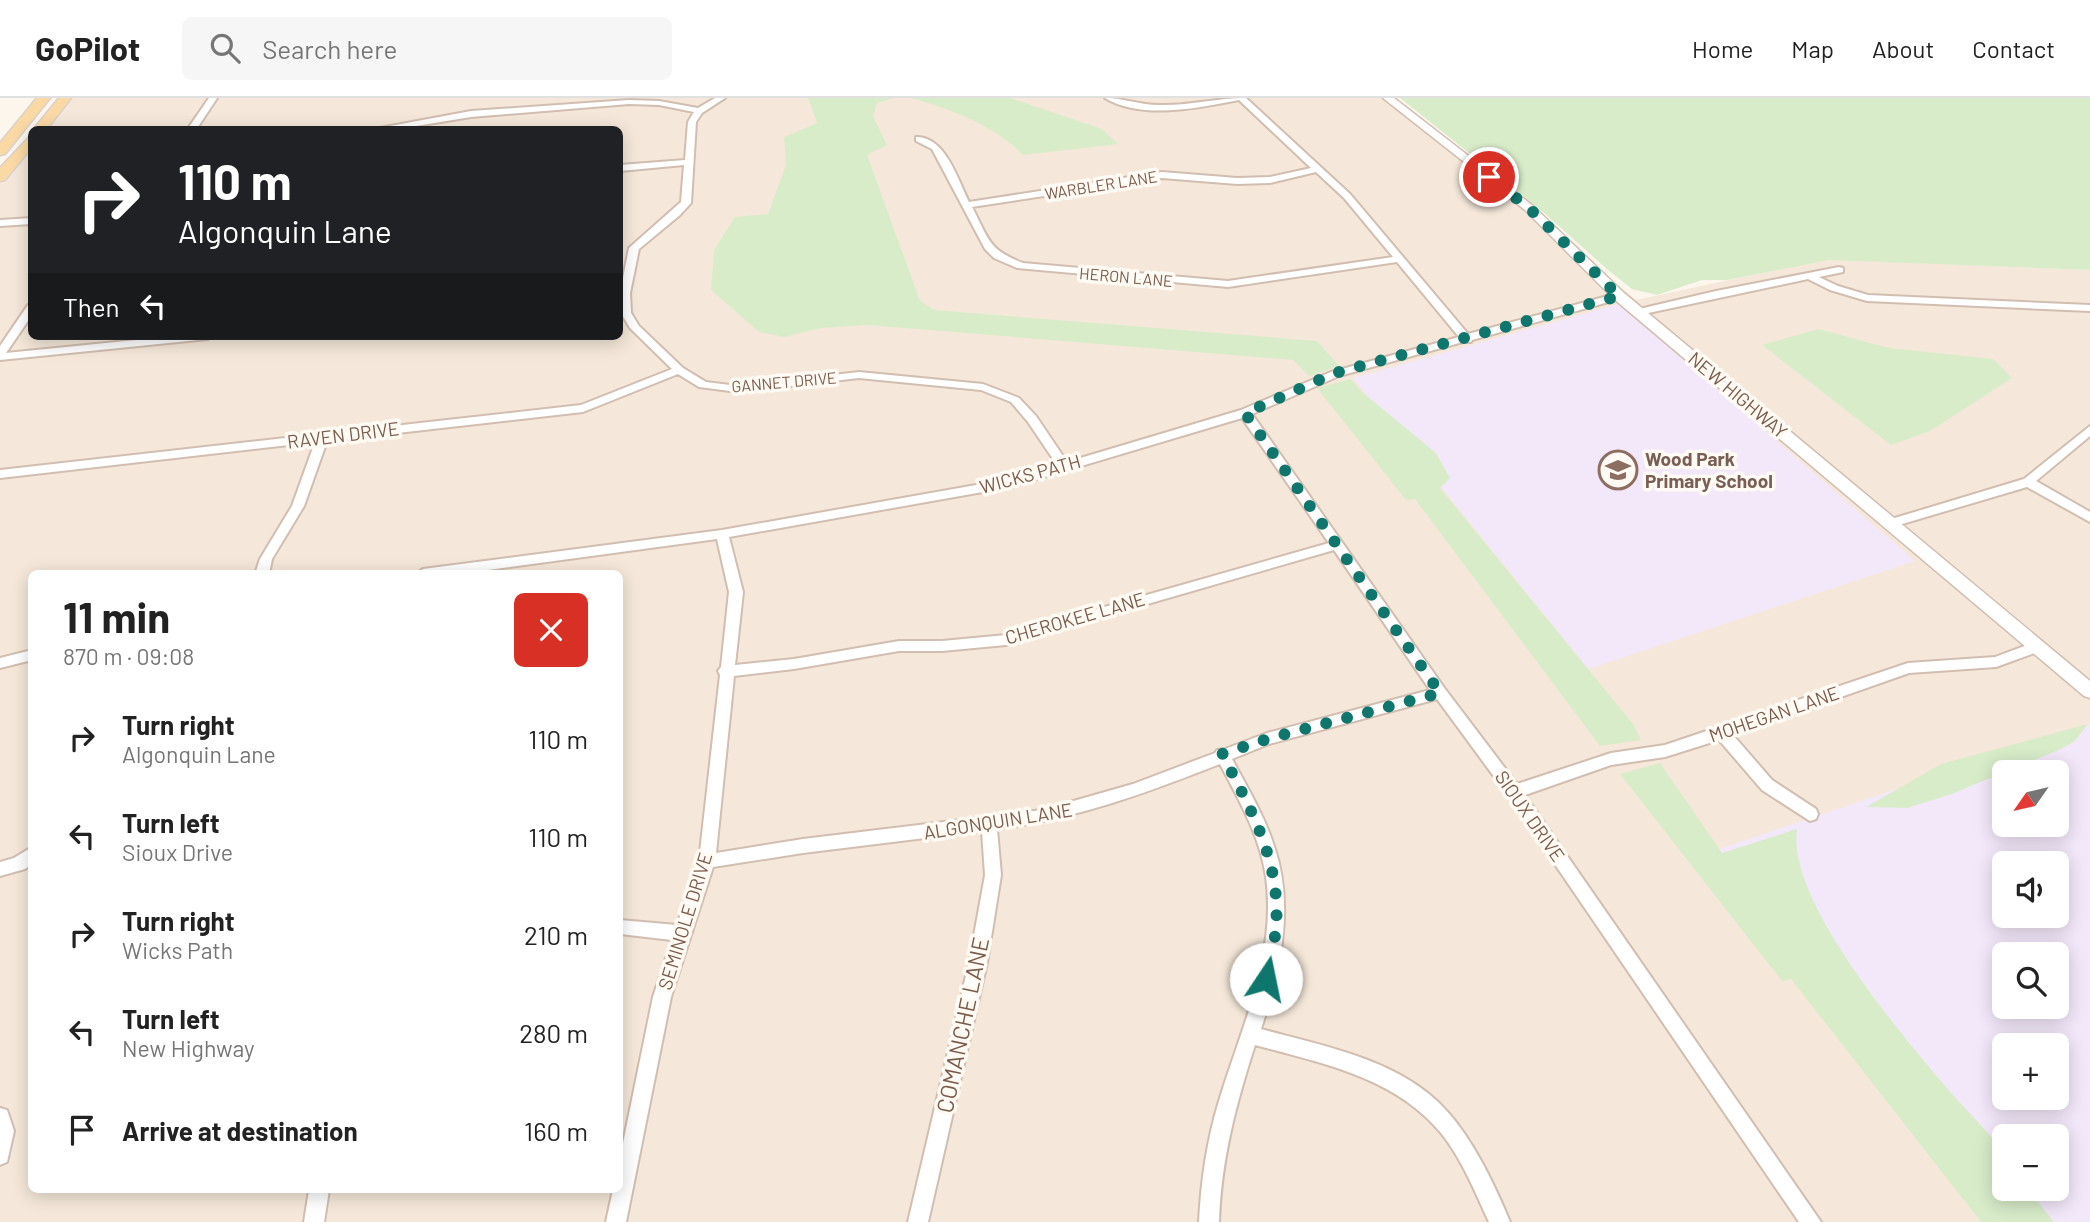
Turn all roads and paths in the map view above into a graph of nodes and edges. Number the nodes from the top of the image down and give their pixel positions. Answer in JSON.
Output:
{"nodes":[{"id":1,"x":44,"y":98,"type":"edge"},
{"id":2,"x":65,"y":98,"type":"edge"},
{"id":3,"x":213,"y":98,"type":"edge"},
{"id":4,"x":721,"y":98,"type":"edge"},
{"id":5,"x":1109,"y":98,"type":"edge"},
{"id":6,"x":1239,"y":98,"type":"edge"},
{"id":7,"x":1388,"y":98,"type":"edge"},
{"id":8,"x":699,"y":111,"type":"junction"},
{"id":9,"x":42,"y":126,"type":"edge"},
{"id":10,"x":194,"y":126,"type":"edge"},
{"id":11,"x":399,"y":126,"type":"edge"},
{"id":12,"x":919,"y":139,"type":"dead end"},
{"id":13,"x":28,"y":143,"type":"edge"},
{"id":14,"x":0,"y":152,"type":"edge"},
{"id":15,"x":688,"y":162,"type":"junction"},
{"id":16,"x":623,"y":168,"type":"edge"},
{"id":17,"x":1318,"y":169,"type":"junction"},
{"id":18,"x":0,"y":177,"type":"edge"},
{"id":19,"x":968,"y":205,"type":"junction"},
{"id":20,"x":28,"y":221,"type":"edge"},
{"id":21,"x":0,"y":223,"type":"edge"},
{"id":22,"x":1399,"y":259,"type":"junction"},
{"id":23,"x":1839,"y":270,"type":"dead end"},
{"id":24,"x":1812,"y":277,"type":"junction"},
{"id":25,"x":623,"y":290,"type":"edge"},
{"id":26,"x":1619,"y":296,"type":"junction"},
{"id":27,"x":623,"y":299,"type":"edge"},
{"id":28,"x":2090,"y":308,"type":"edge"},
{"id":29,"x":1639,"y":312,"type":"junction"},
{"id":30,"x":28,"y":313,"type":"edge"},
{"id":31,"x":166,"y":340,"type":"edge"},
{"id":32,"x":1467,"y":340,"type":"junction"},
{"id":33,"x":0,"y":356,"type":"edge"},
{"id":34,"x":679,"y":370,"type":"junction"},
{"id":35,"x":1245,"y":413,"type":"junction"},
{"id":36,"x":2090,"y":430,"type":"edge"},
{"id":37,"x":322,"y":438,"type":"junction"},
{"id":38,"x":1064,"y":466,"type":"junction"},
{"id":39,"x":0,"y":474,"type":"edge"},
{"id":40,"x":2028,"y":482,"type":"junction"},
{"id":41,"x":2090,"y":518,"type":"edge"},
{"id":42,"x":1892,"y":523,"type":"junction"},
{"id":43,"x":722,"y":534,"type":"junction"},
{"id":44,"x":1337,"y":545,"type":"junction"},
{"id":45,"x":263,"y":570,"type":"edge"},
{"id":46,"x":453,"y":570,"type":"edge"},
{"id":47,"x":2035,"y":647,"type":"junction"},
{"id":48,"x":28,"y":656,"type":"edge"},
{"id":49,"x":0,"y":663,"type":"edge"},
{"id":50,"x":725,"y":671,"type":"junction"},
{"id":51,"x":2090,"y":691,"type":"edge"},
{"id":52,"x":1440,"y":693,"type":"junction"},
{"id":53,"x":1722,"y":733,"type":"junction"},
{"id":54,"x":1222,"y":754,"type":"junction"},
{"id":55,"x":1514,"y":792,"type":"junction"},
{"id":56,"x":1810,"y":814,"type":"dead end"},
{"id":57,"x":989,"y":826,"type":"junction"},
{"id":58,"x":28,"y":857,"type":"edge"},
{"id":59,"x":707,"y":861,"type":"junction"},
{"id":60,"x":0,"y":869,"type":"edge"},
{"id":61,"x":623,"y":927,"type":"edge"},
{"id":62,"x":681,"y":933,"type":"junction"},
{"id":63,"x":1249,"y":1035,"type":"junction"},
{"id":64,"x":0,"y":1117,"type":"edge"},
{"id":65,"x":0,"y":1155,"type":"edge"},
{"id":66,"x":623,"y":1187,"type":"edge"},
{"id":67,"x":319,"y":1193,"type":"edge"},
{"id":68,"x":622,"y":1193,"type":"edge"},
{"id":69,"x":314,"y":1222,"type":"edge"},
{"id":70,"x":616,"y":1222,"type":"edge"},
{"id":71,"x":918,"y":1222,"type":"edge"},
{"id":72,"x":1209,"y":1222,"type":"edge"},
{"id":73,"x":1500,"y":1222,"type":"edge"},
{"id":74,"x":1811,"y":1222,"type":"edge"}],
"edges":[{"from":1,"to":14,"type":"main road"},
{"from":2,"to":9,"type":"main road"},
{"from":3,"to":10,"type":"street"},
{"from":4,"to":8,"type":"street"},
{"from":5,"to":6,"type":"street"},
{"from":6,"to":17,"type":"street"},
{"from":7,"to":26,"type":"street","name":"NEW HIGHWAY"},
{"from":8,"to":11,"type":"street"},
{"from":8,"to":15,"type":"street","name":"GANNET DRIVE"},
{"from":12,"to":19,"type":"street","name":"HERON LANE"},
{"from":13,"to":18,"type":"main road"},
{"from":15,"to":16,"type":"street"},
{"from":15,"to":25,"type":"street","name":"GANNET DRIVE"},
{"from":17,"to":19,"type":"street","name":"WARBLER LANE"},
{"from":17,"to":22,"type":"street"},
{"from":19,"to":22,"type":"street","name":"HERON LANE"},
{"from":20,"to":21,"type":"street"},
{"from":22,"to":32,"type":"street"},
{"from":23,"to":24,"type":"street"},
{"from":24,"to":28,"type":"street"},
{"from":24,"to":29,"type":"street"},
{"from":26,"to":29,"type":"street","name":"NEW HIGHWAY"},
{"from":26,"to":32,"type":"street","name":"WICKS PATH"},
{"from":27,"to":34,"type":"street","name":"GANNET DRIVE"},
{"from":29,"to":42,"type":"street","name":"NEW HIGHWAY"},
{"from":30,"to":33,"type":"street"},
{"from":31,"to":33,"type":"street"},
{"from":32,"to":35,"type":"street","name":"WICKS PATH"},
{"from":34,"to":37,"type":"street","name":"RAVEN DRIVE"},
{"from":34,"to":38,"type":"street","name":"GANNET DRIVE"},
{"from":35,"to":38,"type":"street","name":"WICKS PATH"},
{"from":35,"to":44,"type":"street","name":"SIOUX DRIVE"},
{"from":36,"to":40,"type":"street"},
{"from":37,"to":39,"type":"street","name":"RAVEN DRIVE"},
{"from":37,"to":45,"type":"street"},
{"from":38,"to":43,"type":"street","name":"WICKS PATH"},
{"from":40,"to":41,"type":"street"},
{"from":40,"to":42,"type":"street"},
{"from":42,"to":47,"type":"street","name":"NEW HIGHWAY"},
{"from":43,"to":46,"type":"street","name":"WICKS PATH"},
{"from":43,"to":50,"type":"street","name":"SEMINOLE DRIVE"},
{"from":44,"to":50,"type":"street","name":"CHEROKEE LANE"},
{"from":44,"to":52,"type":"street","name":"SIOUX DRIVE"},
{"from":47,"to":51,"type":"street","name":"NEW HIGHWAY"},
{"from":47,"to":53,"type":"street","name":"MOHEGAN LANE"},
{"from":48,"to":49,"type":"street"},
{"from":50,"to":59,"type":"street","name":"SEMINOLE DRIVE"},
{"from":52,"to":54,"type":"street","name":"ALGONQUIN LANE"},
{"from":52,"to":55,"type":"street","name":"SIOUX DRIVE"},
{"from":53,"to":55,"type":"street","name":"MOHEGAN LANE"},
{"from":53,"to":56,"type":"street"},
{"from":54,"to":57,"type":"street","name":"ALGONQUIN LANE"},
{"from":54,"to":63,"type":"street"},
{"from":55,"to":74,"type":"street","name":"SIOUX DRIVE"},
{"from":57,"to":59,"type":"street","name":"ALGONQUIN LANE"},
{"from":57,"to":71,"type":"street","name":"COMANCHE LANE"},
{"from":58,"to":60,"type":"street"},
{"from":59,"to":62,"type":"street","name":"SEMINOLE DRIVE"},
{"from":61,"to":62,"type":"street"},
{"from":62,"to":66,"type":"street","name":"SEMINOLE DRIVE"},
{"from":63,"to":72,"type":"street"},
{"from":63,"to":73,"type":"street"},
{"from":64,"to":65,"type":"street"},
{"from":67,"to":69,"type":"street"},
{"from":68,"to":70,"type":"street","name":"SEMINOLE DRIVE"}]}
